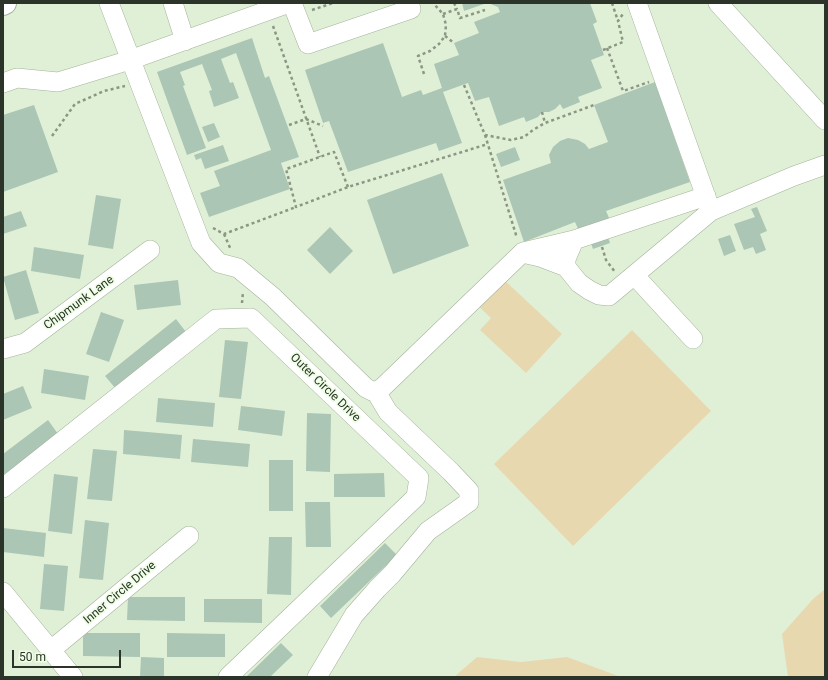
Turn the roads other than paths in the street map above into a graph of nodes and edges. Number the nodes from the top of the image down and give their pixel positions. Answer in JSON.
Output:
{"nodes":[{"id":1,"x":109,"y":3,"type":"edge"},
{"id":2,"x":173,"y":3,"type":"edge"},
{"id":3,"x":409,"y":3,"type":"edge"},
{"id":4,"x":718,"y":3,"type":"edge"},
{"id":5,"x":293,"y":7,"type":"edge"},
{"id":6,"x":631,"y":7,"type":"edge"},
{"id":7,"x":185,"y":41,"type":"junction"},
{"id":8,"x":130,"y":60,"type":"junction"},
{"id":9,"x":3,"y":83,"type":"edge"},
{"id":10,"x":825,"y":120,"type":"edge"},
{"id":11,"x":825,"y":165,"type":"edge"},
{"id":12,"x":708,"y":203,"type":"junction"},
{"id":13,"x":574,"y":240,"type":"junction"},
{"id":14,"x":520,"y":247,"type":"junction"},
{"id":15,"x":150,"y":250,"type":"dead end"},
{"id":16,"x":566,"y":267,"type":"junction"},
{"id":17,"x":627,"y":276,"type":"junction"},
{"id":18,"x":693,"y":339,"type":"dead end"},
{"id":19,"x":3,"y":349,"type":"edge"},
{"id":20,"x":376,"y":392,"type":"junction"},
{"id":21,"x":3,"y":488,"type":"edge"},
{"id":22,"x":189,"y":536,"type":"dead end"},
{"id":23,"x":3,"y":592,"type":"edge"},
{"id":24,"x":52,"y":650,"type":"junction"},
{"id":25,"x":73,"y":677,"type":"edge"},
{"id":26,"x":228,"y":677,"type":"edge"},
{"id":27,"x":317,"y":677,"type":"edge"}],
"edges":[{"from":1,"to":8,"type":"street"},
{"from":2,"to":7,"type":"street"},
{"from":3,"to":5,"type":"street"},
{"from":4,"to":10,"type":"street"},
{"from":5,"to":7,"type":"street"},
{"from":6,"to":12,"type":"street"},
{"from":7,"to":8,"type":"street"},
{"from":8,"to":9,"type":"street"},
{"from":8,"to":20,"type":"street"},
{"from":11,"to":12,"type":"street"},
{"from":12,"to":13,"type":"street"},
{"from":12,"to":17,"type":"street"},
{"from":13,"to":14,"type":"street"},
{"from":13,"to":16,"type":"street"},
{"from":14,"to":16,"type":"street"},
{"from":14,"to":20,"type":"street"},
{"from":15,"to":19,"type":"street","name":"Chipmunk Lane"},
{"from":16,"to":17,"type":"street"},
{"from":17,"to":18,"type":"street"},
{"from":20,"to":27,"type":"street"},
{"from":21,"to":26,"type":"street","name":"Outer Circle Drive"},
{"from":22,"to":24,"type":"street","name":"Inner Circle Drive"},
{"from":23,"to":24,"type":"street"},
{"from":24,"to":25,"type":"street"}]}
